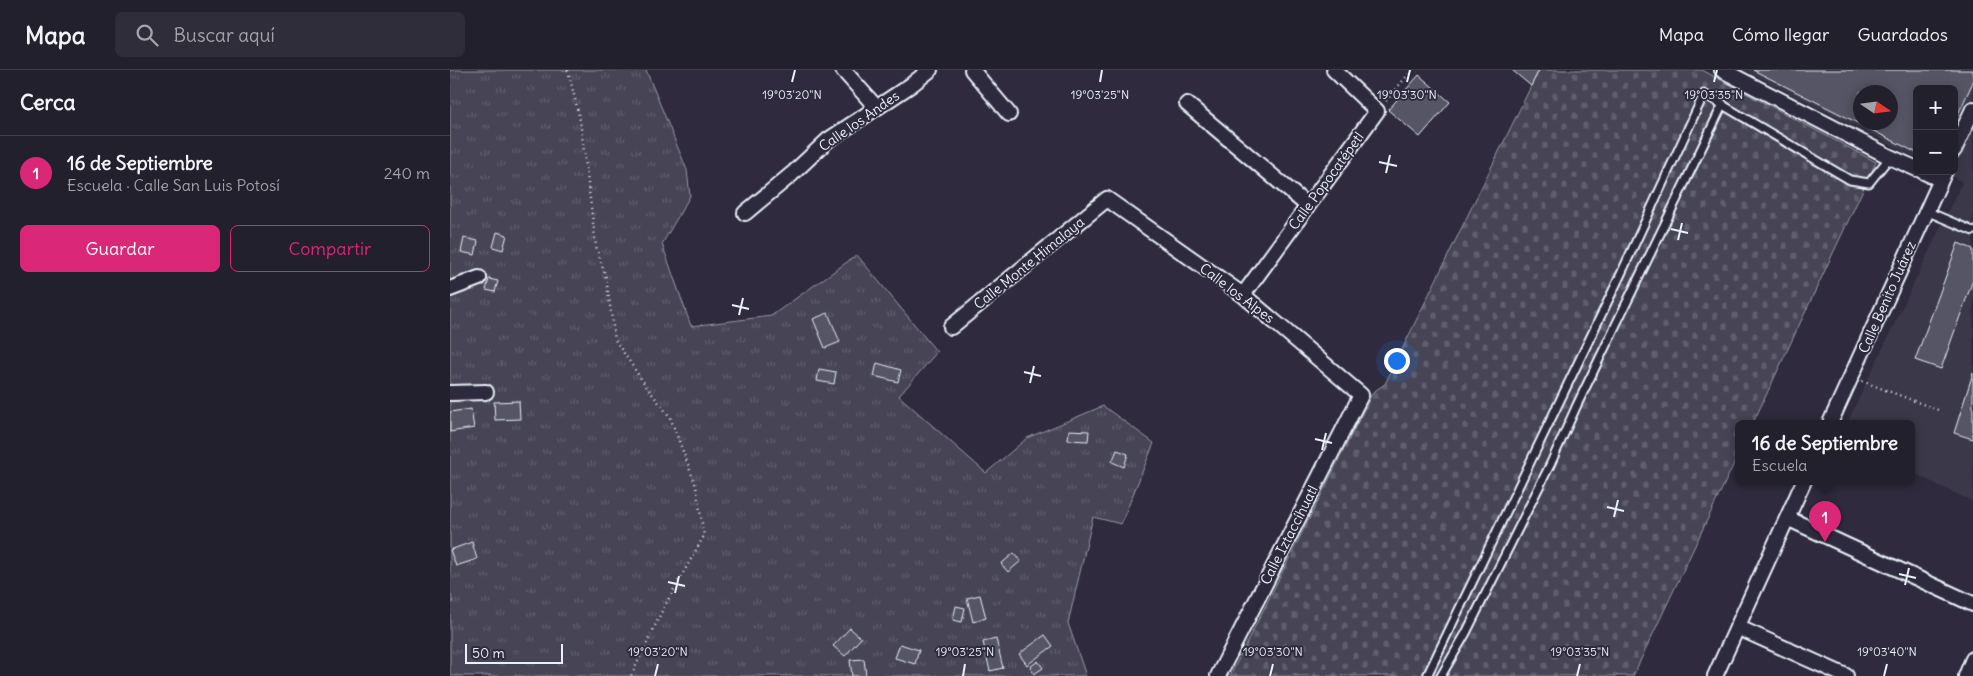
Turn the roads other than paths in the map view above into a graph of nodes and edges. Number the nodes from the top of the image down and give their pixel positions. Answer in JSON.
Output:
{"nodes":[{"id":1,"x":843,"y":70,"type":"edge"},
{"id":2,"x":930,"y":70,"type":"edge"},
{"id":3,"x":972,"y":70,"type":"edge"},
{"id":4,"x":1334,"y":70,"type":"edge"},
{"id":5,"x":1724,"y":70,"type":"edge"},
{"id":6,"x":1187,"y":104,"type":"dead end"},
{"id":7,"x":1723,"y":104,"type":"junction"},
{"id":8,"x":876,"y":107,"type":"junction"},
{"id":9,"x":1973,"y":109,"type":"edge"},
{"id":10,"x":1010,"y":114,"type":"dead end"},
{"id":11,"x":1958,"y":141,"type":"edge"},
{"id":12,"x":1890,"y":157,"type":"junction"},
{"id":13,"x":1913,"y":167,"type":"edge"},
{"id":14,"x":1943,"y":175,"type":"edge"},
{"id":15,"x":1107,"y":199,"type":"joint"},
{"id":16,"x":1308,"y":206,"type":"junction"},
{"id":17,"x":1926,"y":211,"type":"junction"},
{"id":18,"x":744,"y":213,"type":"dead end"},
{"id":19,"x":1973,"y":231,"type":"edge"},
{"id":20,"x":479,"y":278,"type":"dead end"},
{"id":21,"x":450,"y":289,"type":"edge"},
{"id":22,"x":1243,"y":295,"type":"junction"},
{"id":23,"x":951,"y":327,"type":"dead end"},
{"id":24,"x":486,"y":392,"type":"dead end"},
{"id":25,"x":450,"y":393,"type":"edge"},
{"id":26,"x":1360,"y":395,"type":"joint"},
{"id":27,"x":1831,"y":420,"type":"edge"},
{"id":28,"x":1802,"y":485,"type":"edge"},
{"id":29,"x":1787,"y":518,"type":"junction"},
{"id":30,"x":1973,"y":604,"type":"edge"},
{"id":31,"x":1737,"y":628,"type":"junction"},
{"id":32,"x":1973,"y":659,"type":"edge"},
{"id":33,"x":1218,"y":676,"type":"edge"},
{"id":34,"x":1428,"y":676,"type":"edge"},
{"id":35,"x":1441,"y":676,"type":"edge"},
{"id":36,"x":1715,"y":676,"type":"edge"},
{"id":37,"x":1846,"y":676,"type":"edge"},
{"id":38,"x":1966,"y":676,"type":"edge"}],
"edges":[{"from":1,"to":8,"type":"street"},
{"from":2,"to":8,"type":"street","name":"Calle los Andes"},
{"from":3,"to":10,"type":"street"},
{"from":4,"to":16,"type":"street","name":"Calle Popocatépetl"},
{"from":5,"to":12,"type":"street"},
{"from":6,"to":16,"type":"street"},
{"from":7,"to":12,"type":"lane"},
{"from":7,"to":34,"type":"lane"},
{"from":7,"to":35,"type":"lane"},
{"from":8,"to":18,"type":"street","name":"Calle los Andes"},
{"from":9,"to":11,"type":"street"},
{"from":12,"to":13,"type":"street"},
{"from":14,"to":17,"type":"street","name":"Calle Benito Juárez"},
{"from":15,"to":22,"type":"street","name":"Calle los Alpes"},
{"from":15,"to":23,"type":"street","name":"Calle Monte Himalaya"},
{"from":16,"to":22,"type":"street","name":"Calle Popocatépetl"},
{"from":17,"to":19,"type":"lane"},
{"from":17,"to":27,"type":"street","name":"Calle Benito Juárez"},
{"from":20,"to":21,"type":"street"},
{"from":22,"to":26,"type":"street","name":"Calle los Alpes"},
{"from":24,"to":25,"type":"street"},
{"from":26,"to":33,"type":"street","name":"Calle Iztaccíhuatl"},
{"from":28,"to":29,"type":"street"},
{"from":29,"to":30,"type":"street"},
{"from":29,"to":31,"type":"street"},
{"from":31,"to":36,"type":"street"},
{"from":31,"to":37,"type":"street"},
{"from":32,"to":38,"type":"street"}]}
